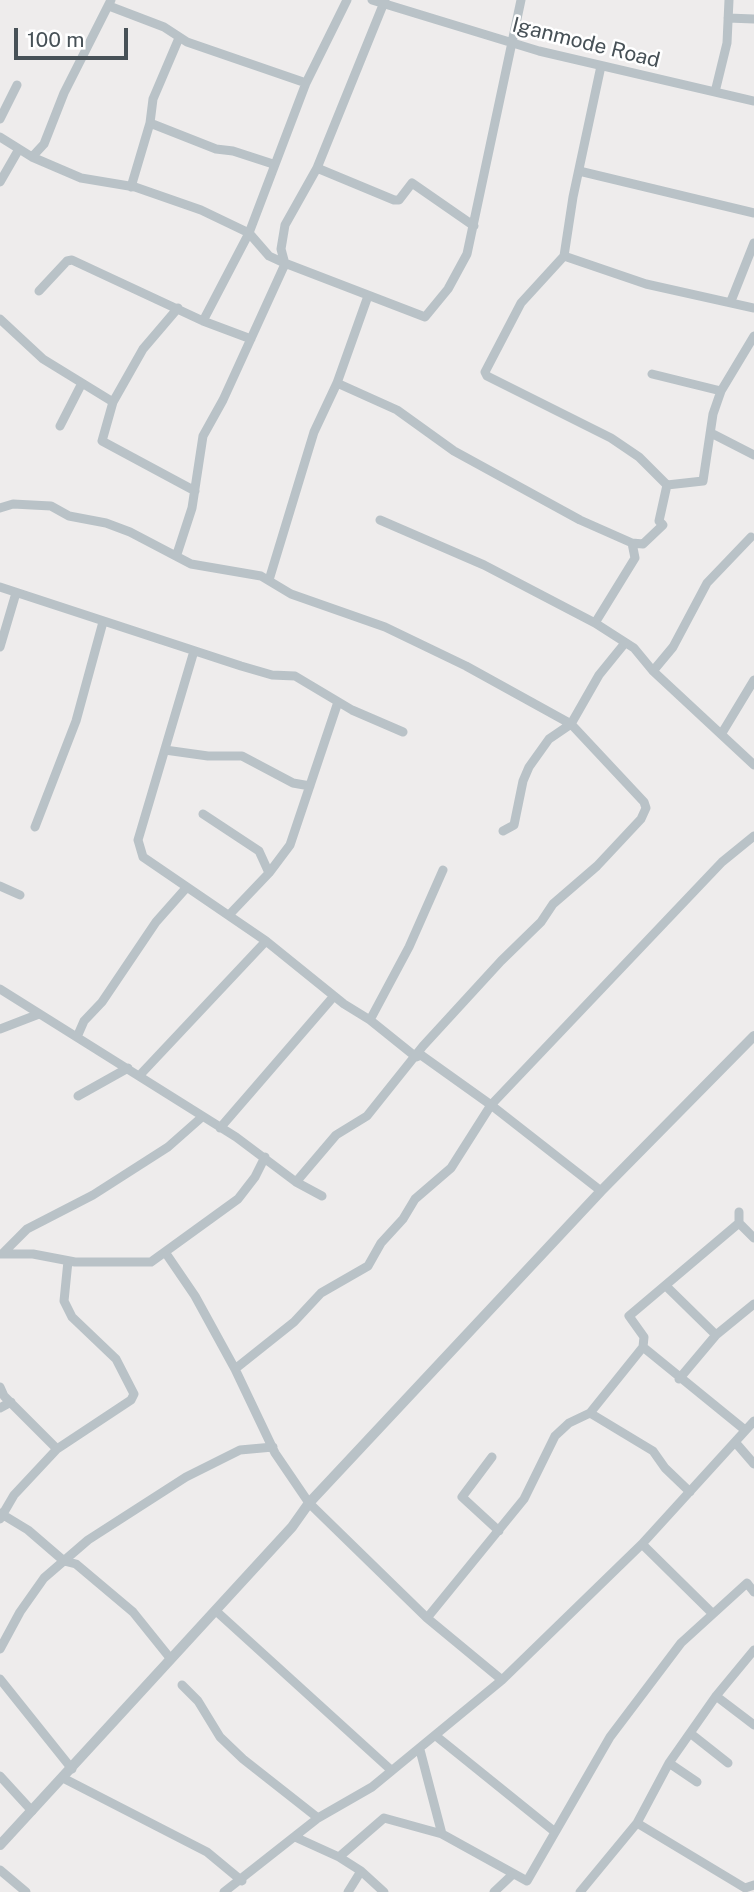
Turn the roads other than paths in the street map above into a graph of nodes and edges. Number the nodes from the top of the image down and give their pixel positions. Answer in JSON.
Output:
{"nodes":[{"id":1,"x":347,"y":0,"type":"edge"},
{"id":2,"x":372,"y":0,"type":"edge"},
{"id":3,"x":521,"y":0,"type":"edge"},
{"id":4,"x":729,"y":0,"type":"edge"},
{"id":5,"x":110,"y":3,"type":"edge"},
{"id":6,"x":385,"y":3,"type":"edge"},
{"id":7,"x":728,"y":18,"type":"junction"},
{"id":8,"x":754,"y":19,"type":"edge"},
{"id":9,"x":179,"y":38,"type":"junction"},
{"id":10,"x":512,"y":43,"type":"junction"},
{"id":11,"x":601,"y":66,"type":"junction"},
{"id":12,"x":306,"y":83,"type":"junction"},
{"id":13,"x":17,"y":85,"type":"dead end"},
{"id":14,"x":715,"y":92,"type":"junction"},
{"id":15,"x":754,"y":101,"type":"edge"},
{"id":16,"x":0,"y":120,"type":"edge"},
{"id":17,"x":150,"y":122,"type":"junction"},
{"id":18,"x":0,"y":137,"type":"edge"},
{"id":19,"x":19,"y":149,"type":"junction"},
{"id":20,"x":32,"y":157,"type":"junction"},
{"id":21,"x":273,"y":164,"type":"junction"},
{"id":22,"x":317,"y":168,"type":"junction"},
{"id":23,"x":579,"y":171,"type":"junction"},
{"id":24,"x":0,"y":182,"type":"edge"},
{"id":25,"x":131,"y":187,"type":"junction"},
{"id":26,"x":754,"y":213,"type":"edge"},
{"id":27,"x":474,"y":226,"type":"junction"},
{"id":28,"x":249,"y":233,"type":"junction"},
{"id":29,"x":754,"y":243,"type":"edge"},
{"id":30,"x":564,"y":256,"type":"junction"},
{"id":31,"x":285,"y":264,"type":"junction"},
{"id":32,"x":39,"y":291,"type":"dead end"},
{"id":33,"x":368,"y":296,"type":"junction"},
{"id":34,"x":731,"y":301,"type":"junction"},
{"id":35,"x":178,"y":308,"type":"junction"},
{"id":36,"x":754,"y":308,"type":"edge"},
{"id":37,"x":203,"y":321,"type":"junction"},
{"id":38,"x":1,"y":324,"type":"edge"},
{"id":39,"x":754,"y":336,"type":"edge"},
{"id":40,"x":251,"y":339,"type":"junction"},
{"id":41,"x":652,"y":374,"type":"dead end"},
{"id":42,"x":337,"y":383,"type":"junction"},
{"id":43,"x":81,"y":384,"type":"junction"},
{"id":44,"x":721,"y":391,"type":"junction"},
{"id":45,"x":113,"y":402,"type":"junction"},
{"id":46,"x":60,"y":426,"type":"dead end"},
{"id":47,"x":711,"y":433,"type":"junction"},
{"id":48,"x":754,"y":455,"type":"edge"},
{"id":49,"x":667,"y":485,"type":"junction"},
{"id":50,"x":195,"y":491,"type":"junction"},
{"id":51,"x":1,"y":507,"type":"edge"},
{"id":52,"x":380,"y":520,"type":"dead end"},
{"id":53,"x":751,"y":537,"type":"dead end"},
{"id":54,"x":632,"y":543,"type":"junction"},
{"id":55,"x":643,"y":544,"type":"junction"},
{"id":56,"x":177,"y":554,"type":"junction"},
{"id":57,"x":635,"y":558,"type":"junction"},
{"id":58,"x":269,"y":580,"type":"junction"},
{"id":59,"x":0,"y":587,"type":"edge"},
{"id":60,"x":16,"y":593,"type":"junction"},
{"id":61,"x":103,"y":622,"type":"junction"},
{"id":62,"x":595,"y":623,"type":"junction"},
{"id":63,"x":625,"y":643,"type":"junction"},
{"id":64,"x":0,"y":647,"type":"edge"},
{"id":65,"x":194,"y":651,"type":"junction"},
{"id":66,"x":653,"y":671,"type":"junction"},
{"id":67,"x":754,"y":680,"type":"edge"},
{"id":68,"x":338,"y":702,"type":"junction"},
{"id":69,"x":571,"y":724,"type":"junction"},
{"id":70,"x":403,"y":732,"type":"dead end"},
{"id":71,"x":722,"y":733,"type":"junction"},
{"id":72,"x":165,"y":750,"type":"junction"},
{"id":73,"x":754,"y":765,"type":"edge"},
{"id":74,"x":310,"y":786,"type":"junction"},
{"id":75,"x":203,"y":814,"type":"dead end"},
{"id":76,"x":36,"y":827,"type":"dead end"},
{"id":77,"x":503,"y":831,"type":"dead end"},
{"id":78,"x":754,"y":836,"type":"edge"},
{"id":79,"x":443,"y":870,"type":"dead end"},
{"id":80,"x":270,"y":873,"type":"junction"},
{"id":81,"x":0,"y":887,"type":"edge"},
{"id":82,"x":187,"y":887,"type":"junction"},
{"id":83,"x":20,"y":895,"type":"dead end"},
{"id":84,"x":229,"y":915,"type":"junction"},
{"id":85,"x":266,"y":941,"type":"junction"},
{"id":86,"x":0,"y":989,"type":"edge"},
{"id":87,"x":334,"y":996,"type":"junction"},
{"id":88,"x":39,"y":1014,"type":"junction"},
{"id":89,"x":370,"y":1020,"type":"junction"},
{"id":90,"x":0,"y":1029,"type":"edge"},
{"id":91,"x":754,"y":1036,"type":"edge"},
{"id":92,"x":76,"y":1037,"type":"junction"},
{"id":93,"x":416,"y":1056,"type":"junction"},
{"id":94,"x":128,"y":1068,"type":"junction"},
{"id":95,"x":139,"y":1076,"type":"junction"},
{"id":96,"x":78,"y":1096,"type":"dead end"},
{"id":97,"x":491,"y":1105,"type":"junction"},
{"id":98,"x":202,"y":1117,"type":"junction"},
{"id":99,"x":220,"y":1128,"type":"junction"},
{"id":100,"x":265,"y":1157,"type":"junction"},
{"id":101,"x":296,"y":1182,"type":"junction"},
{"id":102,"x":601,"y":1191,"type":"junction"},
{"id":103,"x":322,"y":1196,"type":"dead end"},
{"id":104,"x":739,"y":1212,"type":"dead end"},
{"id":105,"x":739,"y":1223,"type":"junction"},
{"id":106,"x":754,"y":1238,"type":"edge"},
{"id":107,"x":165,"y":1252,"type":"junction"},
{"id":108,"x":1,"y":1254,"type":"edge"},
{"id":109,"x":68,"y":1261,"type":"junction"},
{"id":110,"x":667,"y":1287,"type":"junction"},
{"id":111,"x":754,"y":1304,"type":"edge"},
{"id":112,"x":498,"y":1308,"type":"dead end"},
{"id":113,"x":716,"y":1335,"type":"junction"},
{"id":114,"x":643,"y":1347,"type":"junction"},
{"id":115,"x":236,"y":1369,"type":"junction"},
{"id":116,"x":679,"y":1378,"type":"junction"},
{"id":117,"x":0,"y":1387,"type":"edge"},
{"id":118,"x":11,"y":1402,"type":"junction"},
{"id":119,"x":0,"y":1408,"type":"edge"},
{"id":120,"x":590,"y":1413,"type":"junction"},
{"id":121,"x":754,"y":1421,"type":"edge"},
{"id":122,"x":745,"y":1430,"type":"junction"},
{"id":123,"x":735,"y":1443,"type":"junction"},
{"id":124,"x":273,"y":1447,"type":"junction"},
{"id":125,"x":57,"y":1449,"type":"junction"},
{"id":126,"x":492,"y":1457,"type":"dead end"},
{"id":127,"x":754,"y":1464,"type":"edge"},
{"id":128,"x":690,"y":1492,"type":"junction"},
{"id":129,"x":309,"y":1503,"type":"junction"},
{"id":130,"x":1,"y":1516,"type":"edge"},
{"id":131,"x":499,"y":1531,"type":"junction"},
{"id":132,"x":642,"y":1544,"type":"junction"},
{"id":133,"x":64,"y":1561,"type":"junction"},
{"id":134,"x":754,"y":1592,"type":"edge"},
{"id":135,"x":216,"y":1611,"type":"junction"},
{"id":136,"x":712,"y":1613,"type":"junction"},
{"id":137,"x":427,"y":1618,"type":"junction"},
{"id":138,"x":0,"y":1649,"type":"edge"},
{"id":139,"x":754,"y":1650,"type":"edge"},
{"id":140,"x":170,"y":1658,"type":"junction"},
{"id":141,"x":0,"y":1679,"type":"edge"},
{"id":142,"x":502,"y":1680,"type":"junction"},
{"id":143,"x":182,"y":1685,"type":"dead end"},
{"id":144,"x":716,"y":1696,"type":"junction"},
{"id":145,"x":754,"y":1725,"type":"edge"},
{"id":146,"x":690,"y":1733,"type":"junction"},
{"id":147,"x":436,"y":1736,"type":"junction"},
{"id":148,"x":420,"y":1750,"type":"junction"},
{"id":149,"x":669,"y":1763,"type":"junction"},
{"id":150,"x":728,"y":1763,"type":"dead end"},
{"id":151,"x":72,"y":1769,"type":"junction"},
{"id":152,"x":391,"y":1770,"type":"junction"},
{"id":153,"x":0,"y":1776,"type":"edge"},
{"id":154,"x":63,"y":1778,"type":"junction"},
{"id":155,"x":697,"y":1782,"type":"dead end"},
{"id":156,"x":32,"y":1811,"type":"junction"},
{"id":157,"x":318,"y":1818,"type":"junction"},
{"id":158,"x":636,"y":1823,"type":"junction"},
{"id":159,"x":555,"y":1832,"type":"junction"},
{"id":160,"x":442,"y":1834,"type":"junction"},
{"id":161,"x":295,"y":1837,"type":"junction"},
{"id":162,"x":0,"y":1845,"type":"edge"},
{"id":163,"x":339,"y":1857,"type":"junction"},
{"id":164,"x":0,"y":1870,"type":"edge"},
{"id":165,"x":361,"y":1871,"type":"junction"},
{"id":166,"x":512,"y":1875,"type":"junction"},
{"id":167,"x":242,"y":1881,"type":"junction"},
{"id":168,"x":754,"y":1885,"type":"edge"},
{"id":169,"x":26,"y":1892,"type":"edge"},
{"id":170,"x":224,"y":1892,"type":"edge"},
{"id":171,"x":348,"y":1892,"type":"edge"},
{"id":172,"x":384,"y":1892,"type":"edge"},
{"id":173,"x":494,"y":1892,"type":"edge"},
{"id":174,"x":580,"y":1892,"type":"edge"}],
"edges":[{"from":1,"to":12,"type":"street"},
{"from":2,"to":6,"type":"street","name":"Iganmode Road"},
{"from":3,"to":10,"type":"street"},
{"from":4,"to":7,"type":"street"},
{"from":5,"to":9,"type":"street"},
{"from":5,"to":20,"type":"street"},
{"from":6,"to":10,"type":"street","name":"Iganmode Road"},
{"from":6,"to":22,"type":"street"},
{"from":7,"to":8,"type":"street"},
{"from":7,"to":14,"type":"street"},
{"from":9,"to":12,"type":"street"},
{"from":9,"to":17,"type":"street"},
{"from":10,"to":11,"type":"street","name":"Iganmode Road"},
{"from":10,"to":27,"type":"street"},
{"from":11,"to":14,"type":"street","name":"Iganmode Road"},
{"from":11,"to":23,"type":"street"},
{"from":12,"to":21,"type":"street"},
{"from":13,"to":16,"type":"street"},
{"from":14,"to":15,"type":"street","name":"Iganmode Road"},
{"from":17,"to":21,"type":"street"},
{"from":17,"to":25,"type":"street"},
{"from":18,"to":19,"type":"street"},
{"from":19,"to":20,"type":"street"},
{"from":19,"to":24,"type":"street"},
{"from":20,"to":25,"type":"street"},
{"from":21,"to":28,"type":"street"},
{"from":22,"to":27,"type":"street"},
{"from":22,"to":31,"type":"street"},
{"from":23,"to":26,"type":"street"},
{"from":23,"to":30,"type":"street"},
{"from":25,"to":28,"type":"street"},
{"from":27,"to":33,"type":"street"},
{"from":28,"to":31,"type":"street"},
{"from":28,"to":37,"type":"street"},
{"from":29,"to":34,"type":"street"},
{"from":30,"to":34,"type":"street"},
{"from":30,"to":49,"type":"street"},
{"from":31,"to":33,"type":"street"},
{"from":31,"to":40,"type":"street"},
{"from":32,"to":35,"type":"street"},
{"from":33,"to":42,"type":"street"},
{"from":34,"to":36,"type":"street"},
{"from":35,"to":37,"type":"street"},
{"from":35,"to":45,"type":"street"},
{"from":37,"to":40,"type":"street"},
{"from":38,"to":43,"type":"street"},
{"from":39,"to":44,"type":"street"},
{"from":40,"to":50,"type":"street"},
{"from":41,"to":44,"type":"street"},
{"from":42,"to":54,"type":"street"},
{"from":42,"to":58,"type":"street"},
{"from":43,"to":45,"type":"street"},
{"from":43,"to":46,"type":"street"},
{"from":44,"to":47,"type":"street"},
{"from":45,"to":50,"type":"street"},
{"from":47,"to":48,"type":"street"},
{"from":47,"to":49,"type":"street"},
{"from":49,"to":55,"type":"street"},
{"from":50,"to":56,"type":"street"},
{"from":51,"to":56,"type":"street"},
{"from":52,"to":62,"type":"street"},
{"from":53,"to":66,"type":"street"},
{"from":54,"to":55,"type":"street"},
{"from":54,"to":57,"type":"street"},
{"from":55,"to":57,"type":"street"},
{"from":56,"to":58,"type":"street"},
{"from":57,"to":62,"type":"street"},
{"from":58,"to":69,"type":"street"},
{"from":59,"to":60,"type":"street"},
{"from":60,"to":61,"type":"street"},
{"from":60,"to":64,"type":"street"},
{"from":61,"to":65,"type":"street"},
{"from":61,"to":76,"type":"street"},
{"from":62,"to":63,"type":"street"},
{"from":63,"to":66,"type":"street"},
{"from":63,"to":69,"type":"street"},
{"from":65,"to":68,"type":"street"},
{"from":65,"to":72,"type":"street"},
{"from":66,"to":71,"type":"street"},
{"from":67,"to":71,"type":"street"},
{"from":68,"to":70,"type":"street"},
{"from":68,"to":74,"type":"street"},
{"from":69,"to":77,"type":"street"},
{"from":69,"to":93,"type":"street"},
{"from":71,"to":73,"type":"street"},
{"from":72,"to":74,"type":"street"},
{"from":72,"to":82,"type":"street"},
{"from":74,"to":80,"type":"street"},
{"from":75,"to":80,"type":"street"},
{"from":78,"to":97,"type":"street"},
{"from":79,"to":89,"type":"street"},
{"from":80,"to":84,"type":"street"},
{"from":81,"to":83,"type":"street"},
{"from":82,"to":84,"type":"street"},
{"from":82,"to":92,"type":"street"},
{"from":84,"to":85,"type":"street"},
{"from":85,"to":87,"type":"street"},
{"from":85,"to":95,"type":"street"},
{"from":86,"to":88,"type":"street"},
{"from":87,"to":89,"type":"street"},
{"from":87,"to":99,"type":"street"},
{"from":88,"to":90,"type":"street"},
{"from":88,"to":92,"type":"street"},
{"from":89,"to":93,"type":"street"},
{"from":91,"to":102,"type":"street"},
{"from":92,"to":94,"type":"street"},
{"from":93,"to":97,"type":"street"},
{"from":93,"to":101,"type":"street"},
{"from":94,"to":95,"type":"street"},
{"from":94,"to":96,"type":"street"},
{"from":95,"to":98,"type":"street"},
{"from":97,"to":102,"type":"street"},
{"from":97,"to":115,"type":"street"},
{"from":98,"to":99,"type":"street"},
{"from":98,"to":108,"type":"street"},
{"from":99,"to":100,"type":"street"},
{"from":100,"to":101,"type":"street"},
{"from":100,"to":107,"type":"street"},
{"from":101,"to":103,"type":"street"},
{"from":102,"to":129,"type":"street"},
{"from":104,"to":105,"type":"street"},
{"from":105,"to":106,"type":"street"},
{"from":105,"to":110,"type":"street"},
{"from":107,"to":109,"type":"street"},
{"from":107,"to":115,"type":"street"},
{"from":108,"to":109,"type":"street"},
{"from":109,"to":125,"type":"street"},
{"from":110,"to":113,"type":"street"},
{"from":110,"to":114,"type":"street"},
{"from":111,"to":113,"type":"street"},
{"from":112,"to":129,"type":"street"},
{"from":113,"to":116,"type":"street"},
{"from":114,"to":116,"type":"street"},
{"from":114,"to":120,"type":"street"},
{"from":115,"to":124,"type":"street"},
{"from":116,"to":122,"type":"street"},
{"from":117,"to":118,"type":"street"},
{"from":118,"to":119,"type":"street"},
{"from":118,"to":125,"type":"street"},
{"from":120,"to":128,"type":"street"},
{"from":120,"to":131,"type":"street"},
{"from":121,"to":122,"type":"street"},
{"from":122,"to":123,"type":"street"},
{"from":123,"to":127,"type":"street"},
{"from":123,"to":128,"type":"street"},
{"from":124,"to":129,"type":"street"},
{"from":124,"to":133,"type":"street"},
{"from":125,"to":130,"type":"street"},
{"from":126,"to":131,"type":"street"},
{"from":128,"to":132,"type":"street"},
{"from":129,"to":135,"type":"street"},
{"from":129,"to":137,"type":"street"},
{"from":130,"to":133,"type":"street"},
{"from":131,"to":137,"type":"street"},
{"from":132,"to":136,"type":"street"},
{"from":132,"to":142,"type":"street"},
{"from":133,"to":138,"type":"street"},
{"from":133,"to":140,"type":"street"},
{"from":134,"to":136,"type":"street"},
{"from":135,"to":140,"type":"street"},
{"from":135,"to":152,"type":"street"},
{"from":136,"to":159,"type":"street"},
{"from":137,"to":142,"type":"street"},
{"from":139,"to":144,"type":"street"},
{"from":140,"to":151,"type":"street"},
{"from":141,"to":151,"type":"street"},
{"from":142,"to":147,"type":"street"},
{"from":143,"to":157,"type":"street"},
{"from":144,"to":145,"type":"street"},
{"from":144,"to":146,"type":"street"},
{"from":146,"to":149,"type":"street"},
{"from":146,"to":150,"type":"street"},
{"from":147,"to":148,"type":"street"},
{"from":147,"to":159,"type":"street"},
{"from":148,"to":152,"type":"street"},
{"from":148,"to":160,"type":"street"},
{"from":149,"to":155,"type":"street"},
{"from":149,"to":158,"type":"street"},
{"from":151,"to":154,"type":"street"},
{"from":152,"to":157,"type":"street"},
{"from":153,"to":156,"type":"street"},
{"from":154,"to":156,"type":"street"},
{"from":154,"to":167,"type":"street"},
{"from":156,"to":162,"type":"street"},
{"from":157,"to":161,"type":"street"},
{"from":158,"to":168,"type":"street"},
{"from":158,"to":174,"type":"street"},
{"from":159,"to":166,"type":"street"},
{"from":160,"to":163,"type":"street"},
{"from":160,"to":166,"type":"street"},
{"from":161,"to":163,"type":"street"},
{"from":161,"to":167,"type":"street"},
{"from":163,"to":165,"type":"street"},
{"from":164,"to":169,"type":"street"},
{"from":165,"to":171,"type":"street"},
{"from":165,"to":172,"type":"street"},
{"from":166,"to":173,"type":"street"},
{"from":167,"to":170,"type":"street"}]}
